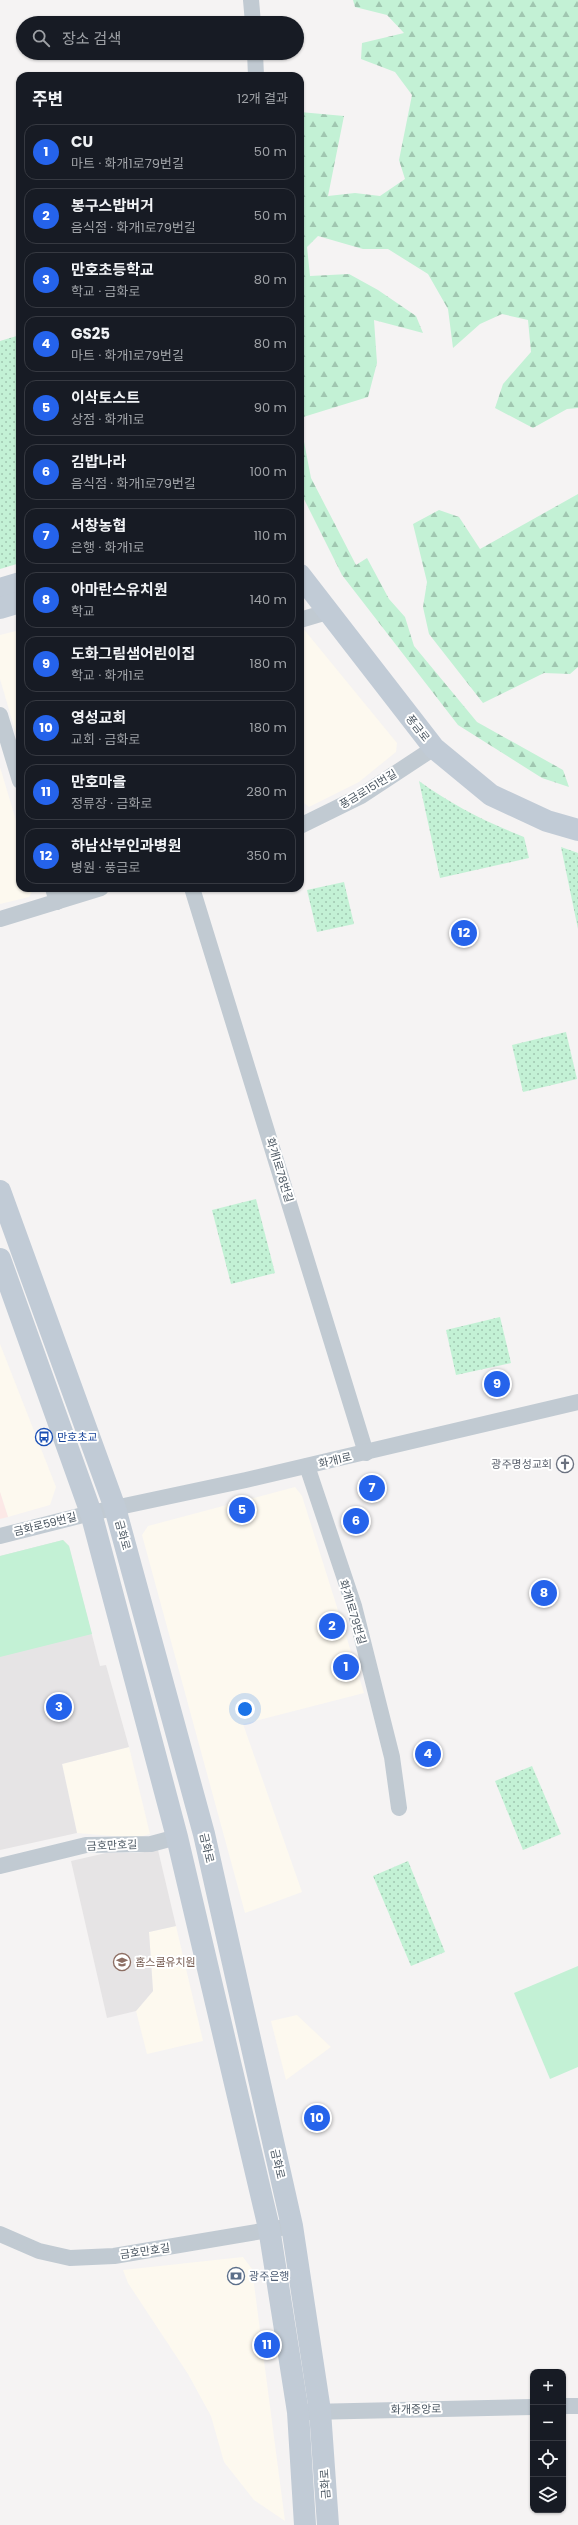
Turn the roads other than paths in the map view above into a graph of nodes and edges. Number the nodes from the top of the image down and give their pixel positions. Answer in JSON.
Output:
{"nodes":[{"id":1,"x":251,"y":0,"type":"edge"},
{"id":2,"x":252,"y":16,"type":"edge"},
{"id":3,"x":255,"y":60,"type":"edge"},
{"id":4,"x":256,"y":72,"type":"edge"},
{"id":5,"x":304,"y":580,"type":"edge"},
{"id":6,"x":16,"y":583,"type":"edge"},
{"id":7,"x":0,"y":588,"type":"edge"},
{"id":8,"x":16,"y":603,"type":"edge"},
{"id":9,"x":0,"y":608,"type":"edge"},
{"id":10,"x":327,"y":612,"type":"junction"},
{"id":11,"x":304,"y":619,"type":"edge"},
{"id":12,"x":0,"y":715,"type":"edge"},
{"id":13,"x":434,"y":748,"type":"junction"},
{"id":14,"x":16,"y":768,"type":"edge"},
{"id":15,"x":304,"y":824,"type":"edge"},
{"id":16,"x":578,"y":830,"type":"edge"},
{"id":17,"x":75,"y":892,"type":"edge"},
{"id":18,"x":193,"y":892,"type":"edge"},
{"id":19,"x":55,"y":895,"type":"edge"},
{"id":20,"x":0,"y":919,"type":"edge"},
{"id":21,"x":0,"y":1191,"type":"edge"},
{"id":22,"x":0,"y":1259,"type":"edge"},
{"id":23,"x":578,"y":1402,"type":"edge"},
{"id":24,"x":366,"y":1453,"type":"junction"},
{"id":25,"x":306,"y":1466,"type":"junction"},
{"id":26,"x":115,"y":1508,"type":"junction"},
{"id":27,"x":91,"y":1513,"type":"junction"},
{"id":28,"x":0,"y":1536,"type":"edge"},
{"id":29,"x":399,"y":1808,"type":"dead end"},
{"id":30,"x":177,"y":1838,"type":"junction"},
{"id":31,"x":0,"y":1866,"type":"edge"},
{"id":32,"x":292,"y":2226,"type":"junction"},
{"id":33,"x":269,"y":2228,"type":"junction"},
{"id":34,"x":0,"y":2234,"type":"edge"},
{"id":35,"x":566,"y":2406,"type":"edge"},
{"id":36,"x":578,"y":2406,"type":"edge"},
{"id":37,"x":530,"y":2407,"type":"edge"},
{"id":38,"x":320,"y":2411,"type":"junction"},
{"id":39,"x":298,"y":2412,"type":"junction"},
{"id":40,"x":305,"y":2525,"type":"edge"},
{"id":41,"x":328,"y":2525,"type":"edge"}],
"edges":[{"from":1,"to":2,"type":"street"},
{"from":3,"to":4,"type":"street"},
{"from":5,"to":10,"type":"main road","name":"풍금로"},
{"from":6,"to":7,"type":"main road"},
{"from":8,"to":9,"type":"main road"},
{"from":10,"to":11,"type":"street"},
{"from":10,"to":13,"type":"main road","name":"풍금로"},
{"from":12,"to":14,"type":"street"},
{"from":13,"to":15,"type":"street","name":"풍금로151번길"},
{"from":13,"to":16,"type":"main road","name":"풍금로"},
{"from":17,"to":19,"type":"street"},
{"from":18,"to":24,"type":"street","name":"화개1로78번길"},
{"from":19,"to":20,"type":"street"},
{"from":21,"to":26,"type":"main road","name":"금화로"},
{"from":22,"to":27,"type":"main road","name":"금화로"},
{"from":23,"to":24,"type":"street","name":"화개1로"},
{"from":24,"to":25,"type":"street","name":"화개1로"},
{"from":25,"to":26,"type":"street","name":"화개1로"},
{"from":25,"to":29,"type":"street","name":"화개1로79번길"},
{"from":26,"to":27,"type":"street","name":"화개1로"},
{"from":26,"to":32,"type":"main road","name":"금화로"},
{"from":27,"to":28,"type":"street","name":"금화로59번길"},
{"from":27,"to":30,"type":"main road","name":"금화로"},
{"from":30,"to":31,"type":"street","name":"금호만호길"},
{"from":30,"to":33,"type":"main road","name":"금화로"},
{"from":32,"to":33,"type":"street","name":"금호만호길"},
{"from":32,"to":38,"type":"main road","name":"금화로"},
{"from":33,"to":34,"type":"street","name":"금호만호길"},
{"from":33,"to":39,"type":"main road","name":"금화로"},
{"from":35,"to":36,"type":"street"},
{"from":37,"to":38,"type":"street","name":"화개중앙로"},
{"from":38,"to":39,"type":"street","name":"화개중앙로"},
{"from":38,"to":41,"type":"main road","name":"금화로"},
{"from":39,"to":40,"type":"main road","name":"금화로"}]}
